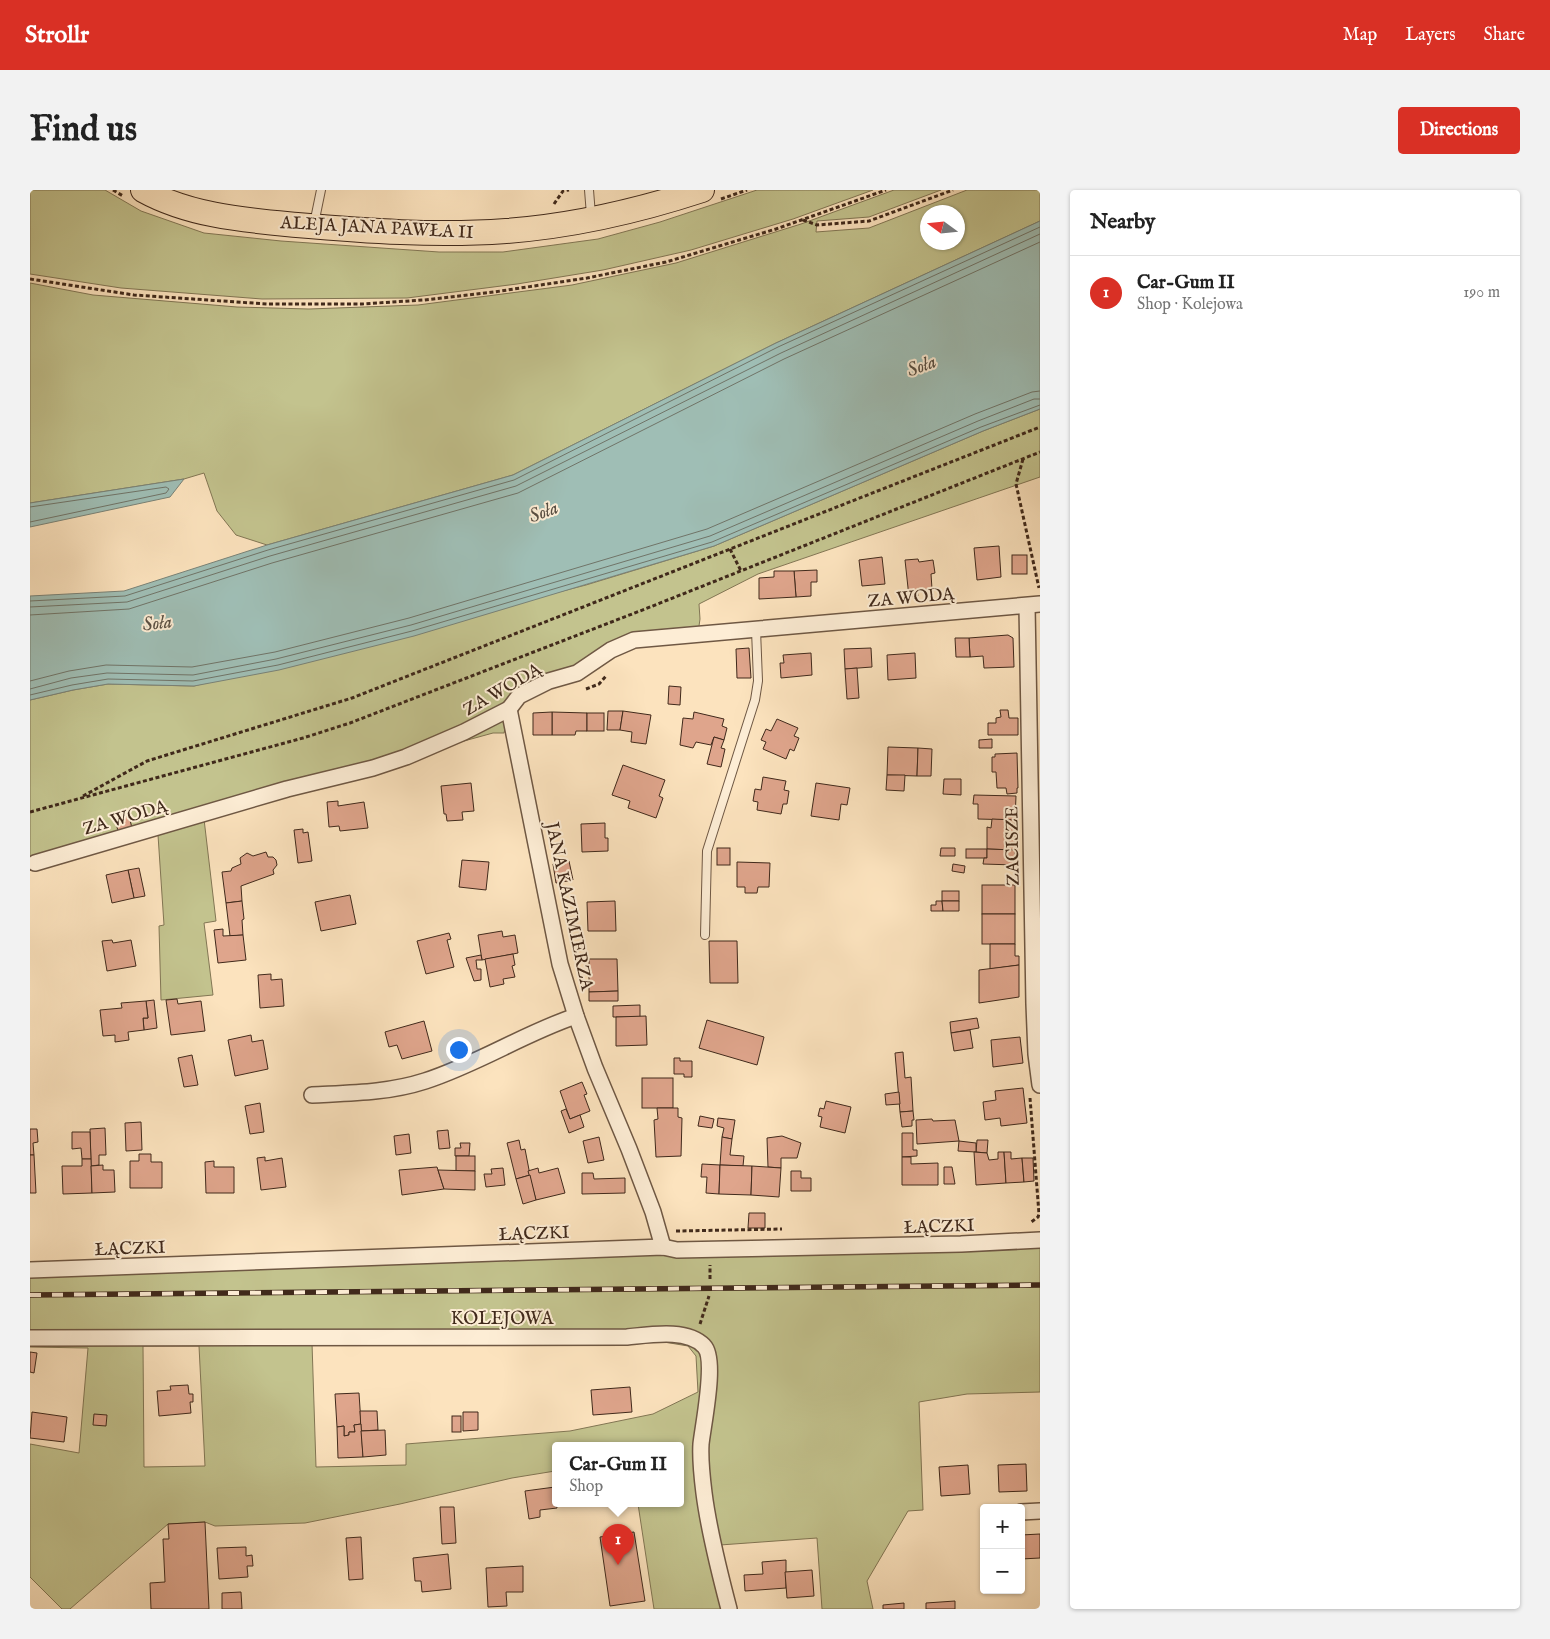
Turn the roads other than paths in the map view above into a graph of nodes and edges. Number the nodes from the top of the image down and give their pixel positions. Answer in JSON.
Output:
{"nodes":[{"id":1,"x":143,"y":190,"type":"edge"},
{"id":2,"x":320,"y":190,"type":"edge"},
{"id":3,"x":589,"y":190,"type":"edge"},
{"id":4,"x":702,"y":190,"type":"edge"},
{"id":5,"x":591,"y":219,"type":"junction"},
{"id":6,"x":313,"y":226,"type":"junction"},
{"id":7,"x":1033,"y":605,"type":"edge"},
{"id":8,"x":756,"y":630,"type":"junction"},
{"id":9,"x":510,"y":709,"type":"junction"},
{"id":10,"x":35,"y":863,"type":"dead end"},
{"id":11,"x":705,"y":935,"type":"dead end"},
{"id":12,"x":576,"y":1016,"type":"junction"},
{"id":13,"x":1034,"y":1087,"type":"edge"},
{"id":14,"x":312,"y":1095,"type":"dead end"},
{"id":15,"x":1040,"y":1240,"type":"edge"},
{"id":16,"x":663,"y":1247,"type":"junction"},
{"id":17,"x":30,"y":1270,"type":"edge"},
{"id":18,"x":30,"y":1338,"type":"edge"},
{"id":19,"x":1040,"y":1511,"type":"edge"},
{"id":20,"x":1025,"y":1512,"type":"edge"},
{"id":21,"x":729,"y":1609,"type":"edge"}],
"edges":[{"from":1,"to":6,"type":"main road","name":"ALEJA JANA PAWŁA II"},
{"from":2,"to":6,"type":"lane"},
{"from":3,"to":5,"type":"lane"},
{"from":4,"to":5,"type":"main road","name":"ALEJA JANA PAWŁA II"},
{"from":5,"to":6,"type":"main road","name":"ALEJA JANA PAWŁA II"},
{"from":7,"to":8,"type":"street","name":"ZA WODĄ"},
{"from":7,"to":13,"type":"street","name":"ZACISZE"},
{"from":8,"to":9,"type":"street","name":"ZA WODĄ"},
{"from":8,"to":11,"type":"lane"},
{"from":9,"to":10,"type":"street","name":"ZA WODĄ"},
{"from":9,"to":12,"type":"street","name":"JANA KAZIMIERZA"},
{"from":12,"to":14,"type":"street"},
{"from":12,"to":16,"type":"street","name":"JANA KAZIMIERZA"},
{"from":15,"to":16,"type":"street","name":"ŁĄCZKI"},
{"from":16,"to":17,"type":"street","name":"ŁĄCZKI"},
{"from":18,"to":21,"type":"street","name":"KOLEJOWA"},
{"from":19,"to":20,"type":"street"}]}
